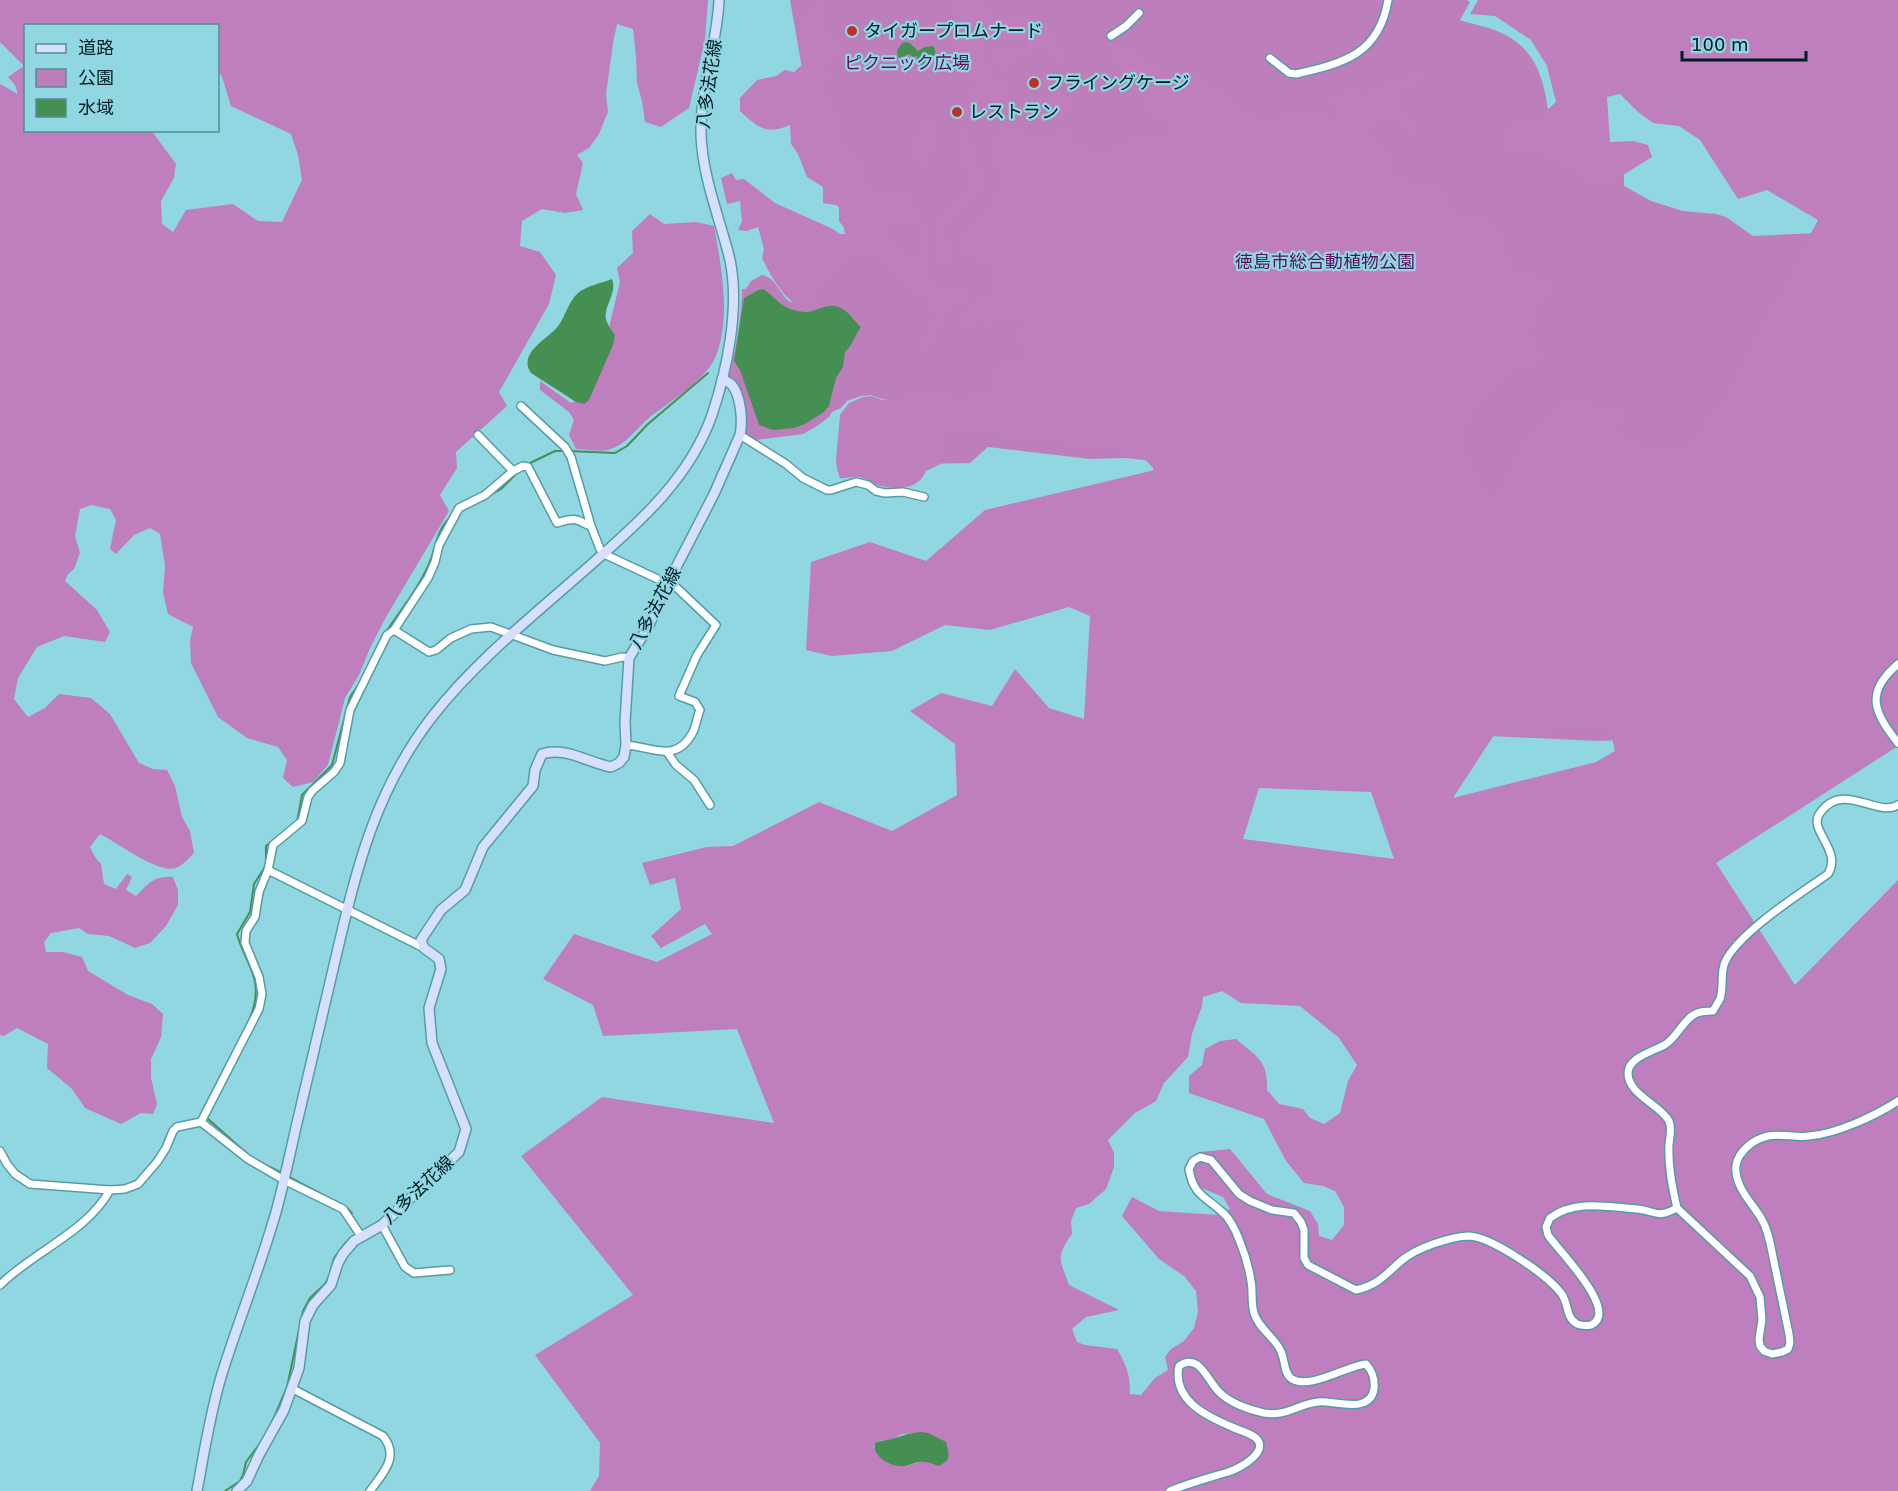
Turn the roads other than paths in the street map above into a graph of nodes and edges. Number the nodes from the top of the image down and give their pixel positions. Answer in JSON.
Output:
{"nodes":[{"id":1,"x":719,"y":0,"type":"edge"},
{"id":2,"x":1388,"y":0,"type":"edge"},
{"id":3,"x":1139,"y":13,"type":"dead end"},
{"id":4,"x":1111,"y":36,"type":"dead end"},
{"id":5,"x":1270,"y":58,"type":"dead end"},
{"id":6,"x":722,"y":379,"type":"junction"},
{"id":7,"x":521,"y":406,"type":"dead end"},
{"id":8,"x":478,"y":435,"type":"dead end"},
{"id":9,"x":740,"y":435,"type":"junction"},
{"id":10,"x":513,"y":471,"type":"junction"},
{"id":11,"x":924,"y":497,"type":"dead end"},
{"id":12,"x":591,"y":526,"type":"junction"},
{"id":13,"x":604,"y":554,"type":"junction"},
{"id":14,"x":668,"y":583,"type":"junction"},
{"id":15,"x":394,"y":630,"type":"junction"},
{"id":16,"x":513,"y":634,"type":"junction"},
{"id":17,"x":629,"y":658,"type":"junction"},
{"id":18,"x":1898,"y":664,"type":"edge"},
{"id":19,"x":1898,"y":743,"type":"edge"},
{"id":20,"x":626,"y":745,"type":"junction"},
{"id":21,"x":667,"y":752,"type":"junction"},
{"id":22,"x":710,"y":805,"type":"dead end"},
{"id":23,"x":1898,"y":805,"type":"edge"},
{"id":24,"x":268,"y":870,"type":"junction"},
{"id":25,"x":347,"y":910,"type":"junction"},
{"id":26,"x":424,"y":948,"type":"junction"},
{"id":27,"x":1898,"y":1101,"type":"edge"},
{"id":28,"x":201,"y":1122,"type":"junction"},
{"id":29,"x":0,"y":1151,"type":"edge"},
{"id":30,"x":284,"y":1180,"type":"junction"},
{"id":31,"x":110,"y":1190,"type":"junction"},
{"id":32,"x":1677,"y":1208,"type":"junction"},
{"id":33,"x":382,"y":1226,"type":"junction"},
{"id":34,"x":361,"y":1236,"type":"junction"},
{"id":35,"x":450,"y":1270,"type":"dead end"},
{"id":36,"x":0,"y":1285,"type":"edge"},
{"id":37,"x":293,"y":1389,"type":"junction"},
{"id":38,"x":197,"y":1491,"type":"edge"},
{"id":39,"x":237,"y":1491,"type":"edge"},
{"id":40,"x":370,"y":1491,"type":"edge"},
{"id":41,"x":1170,"y":1491,"type":"edge"}],
"edges":[{"from":1,"to":6,"type":"main road","name":"八多法花線"},
{"from":2,"to":5,"type":"street"},
{"from":3,"to":4,"type":"street"},
{"from":6,"to":9,"type":"main road","name":"八多法花線"},
{"from":6,"to":13,"type":"main road","name":"八多法花線"},
{"from":7,"to":12,"type":"street"},
{"from":8,"to":10,"type":"street"},
{"from":9,"to":11,"type":"street"},
{"from":9,"to":14,"type":"main road","name":"八多法花線"},
{"from":10,"to":12,"type":"street"},
{"from":10,"to":15,"type":"street"},
{"from":12,"to":13,"type":"street"},
{"from":13,"to":14,"type":"street"},
{"from":13,"to":16,"type":"main road","name":"八多法花線"},
{"from":14,"to":17,"type":"main road","name":"八多法花線"},
{"from":14,"to":21,"type":"street"},
{"from":15,"to":16,"type":"street"},
{"from":15,"to":24,"type":"street"},
{"from":16,"to":17,"type":"street"},
{"from":16,"to":25,"type":"main road","name":"八多法花線"},
{"from":17,"to":20,"type":"main road","name":"八多法花線"},
{"from":18,"to":19,"type":"street"},
{"from":20,"to":21,"type":"street"},
{"from":20,"to":26,"type":"main road"},
{"from":21,"to":22,"type":"street"},
{"from":23,"to":32,"type":"street"},
{"from":24,"to":25,"type":"street"},
{"from":24,"to":28,"type":"street"},
{"from":25,"to":26,"type":"street"},
{"from":25,"to":30,"type":"main road","name":"八多法花線"},
{"from":26,"to":33,"type":"main road","name":"八多法花線"},
{"from":27,"to":32,"type":"street"},
{"from":28,"to":30,"type":"street"},
{"from":28,"to":31,"type":"street"},
{"from":29,"to":31,"type":"street"},
{"from":30,"to":34,"type":"street"},
{"from":30,"to":38,"type":"main road","name":"八多法花線"},
{"from":31,"to":36,"type":"street"},
{"from":32,"to":41,"type":"street"},
{"from":33,"to":34,"type":"main road","name":"八多法花線"},
{"from":33,"to":35,"type":"street"},
{"from":34,"to":37,"type":"main road","name":"八多法花線"},
{"from":37,"to":39,"type":"main road","name":"八多法花線"},
{"from":37,"to":40,"type":"street"}]}
